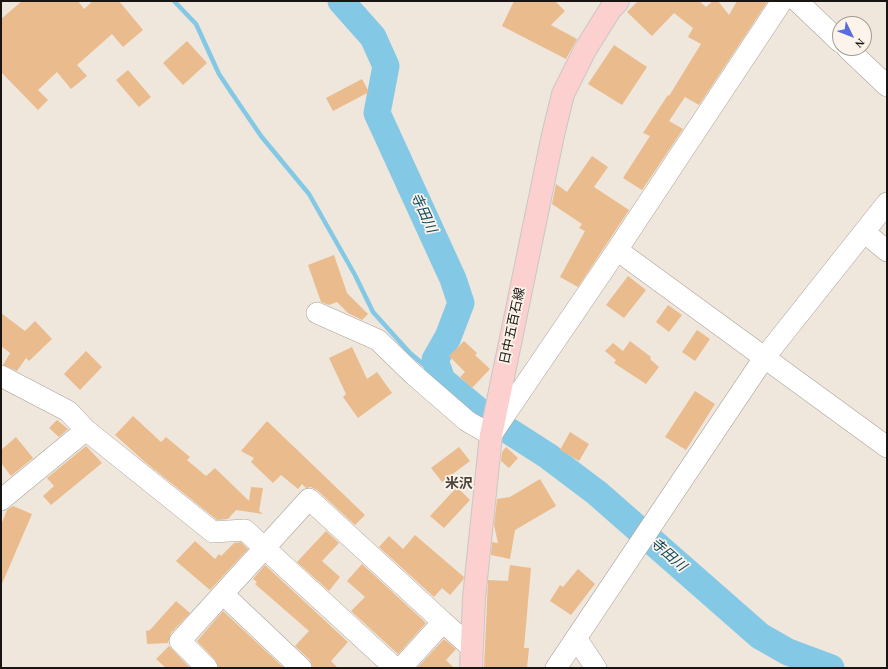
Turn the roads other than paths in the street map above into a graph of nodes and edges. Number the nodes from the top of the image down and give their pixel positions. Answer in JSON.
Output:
{"nodes":[{"id":1,"x":618,"y":1,"type":"edge"},
{"id":2,"x":782,"y":1,"type":"edge"},
{"id":3,"x":797,"y":1,"type":"edge"},
{"id":4,"x":832,"y":34,"type":"edge"},
{"id":5,"x":855,"y":56,"type":"edge"},
{"id":6,"x":887,"y":86,"type":"edge"},
{"id":7,"x":887,"y":203,"type":"edge"},
{"id":8,"x":864,"y":232,"type":"junction"},
{"id":9,"x":617,"y":250,"type":"junction"},
{"id":10,"x":887,"y":250,"type":"edge"},
{"id":11,"x":317,"y":313,"type":"dead end"},
{"id":12,"x":764,"y":358,"type":"junction"},
{"id":13,"x":1,"y":376,"type":"edge"},
{"id":14,"x":86,"y":430,"type":"junction"},
{"id":15,"x":491,"y":434,"type":"junction"},
{"id":16,"x":887,"y":447,"type":"edge"},
{"id":17,"x":1,"y":500,"type":"edge"},
{"id":18,"x":265,"y":549,"type":"junction"},
{"id":19,"x":223,"y":594,"type":"junction"},
{"id":20,"x":443,"y":622,"type":"junction"},
{"id":21,"x":576,"y":638,"type":"junction"},
{"id":22,"x":472,"y":658,"type":"edge"},
{"id":23,"x":382,"y":664,"type":"edge"},
{"id":24,"x":207,"y":668,"type":"edge"},
{"id":25,"x":301,"y":668,"type":"edge"},
{"id":26,"x":401,"y":668,"type":"edge"},
{"id":27,"x":556,"y":668,"type":"edge"},
{"id":28,"x":596,"y":668,"type":"edge"}],
"edges":[{"from":1,"to":15,"type":"main road","name":"日中五百石線"},
{"from":2,"to":9,"type":"street"},
{"from":3,"to":4,"type":"street"},
{"from":5,"to":6,"type":"street"},
{"from":7,"to":8,"type":"street"},
{"from":8,"to":10,"type":"street"},
{"from":8,"to":12,"type":"street"},
{"from":9,"to":12,"type":"street"},
{"from":9,"to":15,"type":"street"},
{"from":11,"to":15,"type":"street"},
{"from":12,"to":16,"type":"street"},
{"from":12,"to":21,"type":"street"},
{"from":13,"to":14,"type":"street"},
{"from":14,"to":17,"type":"street"},
{"from":14,"to":18,"type":"street"},
{"from":15,"to":22,"type":"main road","name":"日中五百石線"},
{"from":18,"to":19,"type":"street"},
{"from":18,"to":20,"type":"street"},
{"from":18,"to":23,"type":"street"},
{"from":19,"to":24,"type":"street"},
{"from":19,"to":25,"type":"street"},
{"from":20,"to":22,"type":"street"},
{"from":20,"to":26,"type":"street"},
{"from":21,"to":27,"type":"street"},
{"from":21,"to":28,"type":"street"}]}
